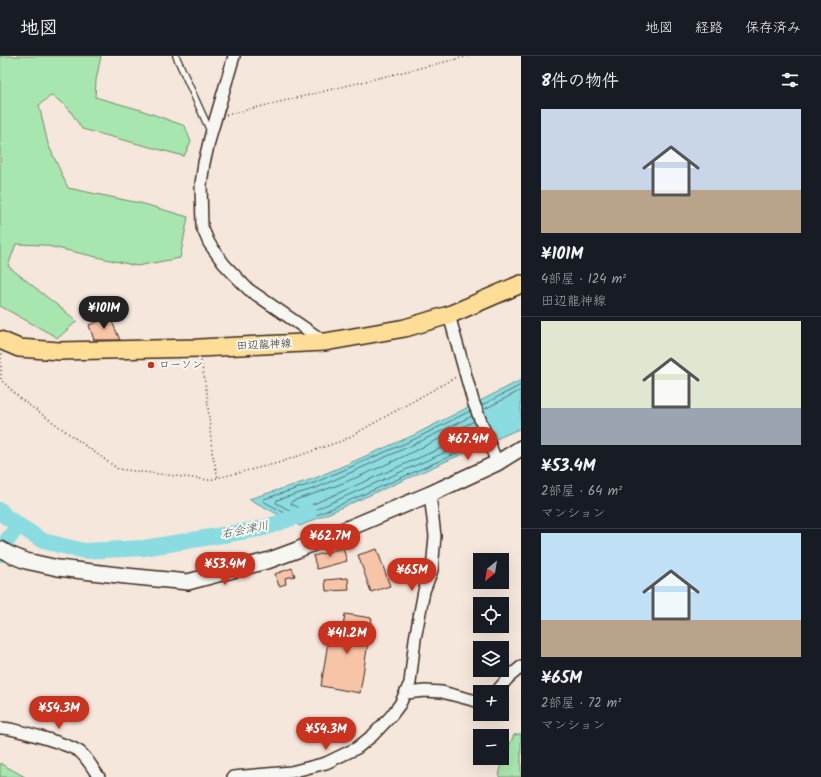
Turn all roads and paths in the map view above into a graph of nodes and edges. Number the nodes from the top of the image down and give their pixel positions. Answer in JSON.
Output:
{"nodes":[{"id":1,"x":176,"y":56,"type":"edge"},
{"id":2,"x":234,"y":56,"type":"edge"},
{"id":3,"x":469,"y":56,"type":"edge"},
{"id":4,"x":216,"y":118,"type":"junction"},
{"id":5,"x":211,"y":134,"type":"junction"},
{"id":6,"x":521,"y":284,"type":"edge"},
{"id":7,"x":449,"y":315,"type":"junction"},
{"id":8,"x":2,"y":342,"type":"edge"},
{"id":9,"x":325,"y":342,"type":"junction"},
{"id":10,"x":199,"y":348,"type":"junction"},
{"id":11,"x":465,"y":372,"type":"junction"},
{"id":12,"x":521,"y":448,"type":"edge"},
{"id":13,"x":494,"y":456,"type":"junction"},
{"id":14,"x":218,"y":478,"type":"junction"},
{"id":15,"x":430,"y":494,"type":"junction"},
{"id":16,"x":4,"y":552,"type":"edge"},
{"id":17,"x":521,"y":667,"type":"edge"},
{"id":18,"x":502,"y":685,"type":"edge"},
{"id":19,"x":406,"y":693,"type":"junction"},
{"id":20,"x":473,"y":700,"type":"edge"},
{"id":21,"x":0,"y":728,"type":"edge"},
{"id":22,"x":99,"y":777,"type":"edge"},
{"id":23,"x":233,"y":777,"type":"edge"}],
"edges":[{"from":1,"to":5,"type":"lane"},
{"from":2,"to":4,"type":"street"},
{"from":3,"to":4,"type":"path"},
{"from":4,"to":5,"type":"street"},
{"from":5,"to":9,"type":"street"},
{"from":6,"to":7,"type":"main road","name":"田辺龍神線"},
{"from":7,"to":9,"type":"main road","name":"田辺龍神線"},
{"from":7,"to":11,"type":"street"},
{"from":8,"to":10,"type":"main road","name":"田辺龍神線"},
{"from":8,"to":14,"type":"path"},
{"from":9,"to":10,"type":"main road","name":"田辺龍神線"},
{"from":10,"to":14,"type":"path"},
{"from":11,"to":13,"type":"street"},
{"from":11,"to":14,"type":"path"},
{"from":12,"to":13,"type":"street"},
{"from":13,"to":15,"type":"street"},
{"from":15,"to":16,"type":"street"},
{"from":15,"to":19,"type":"street"},
{"from":17,"to":18,"type":"street"},
{"from":19,"to":20,"type":"street"},
{"from":19,"to":23,"type":"street"},
{"from":21,"to":22,"type":"street"}]}
